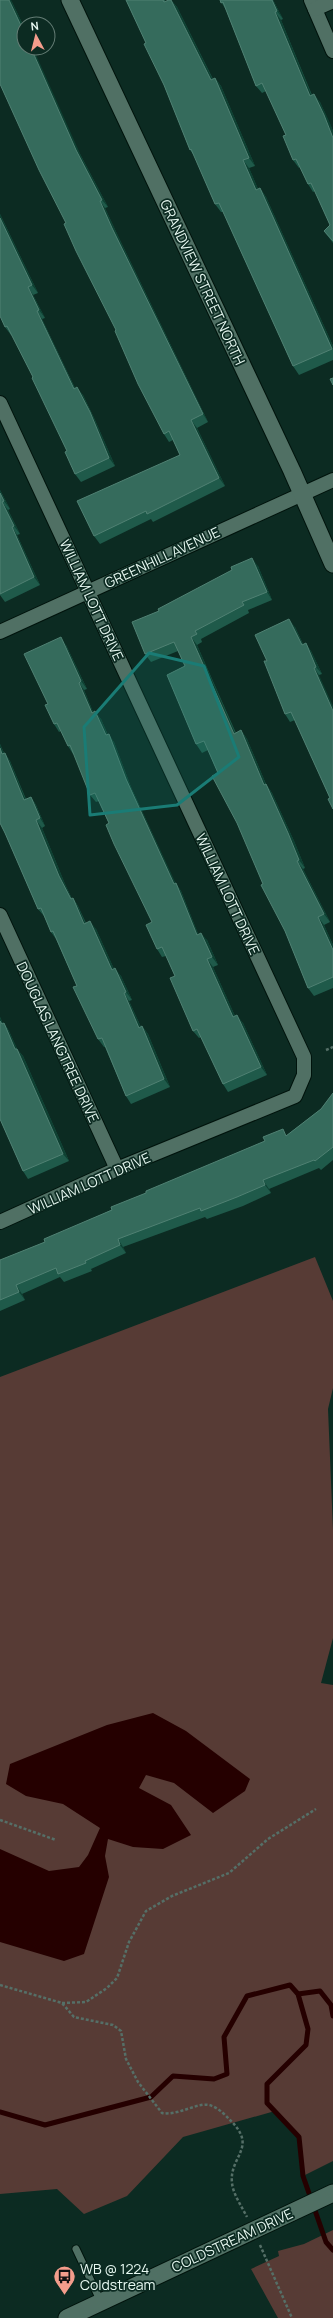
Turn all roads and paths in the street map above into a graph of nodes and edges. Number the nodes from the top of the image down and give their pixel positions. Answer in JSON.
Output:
{"nodes":[{"id":1,"x":70,"y":0,"type":"edge"},
{"id":2,"x":333,"y":1,"type":"edge"},
{"id":3,"x":313,"y":5,"type":"edge"},
{"id":4,"x":333,"y":51,"type":"edge"},
{"id":5,"x":0,"y":404,"type":"edge"},
{"id":6,"x":333,"y":480,"type":"edge"},
{"id":7,"x":302,"y":493,"type":"junction"},
{"id":8,"x":333,"y":564,"type":"edge"},
{"id":9,"x":88,"y":591,"type":"junction"},
{"id":10,"x":0,"y":632,"type":"edge"},
{"id":11,"x":0,"y":915,"type":"edge"},
{"id":12,"x":333,"y":1047,"type":"edge"},
{"id":13,"x":326,"y":1050,"type":"dead end"},
{"id":14,"x":117,"y":1169,"type":"junction"},
{"id":15,"x":0,"y":1222,"type":"edge"},
{"id":16,"x":316,"y":1809,"type":"dead end"},
{"id":17,"x":0,"y":1820,"type":"edge"},
{"id":18,"x":56,"y":1840,"type":"dead end"},
{"id":19,"x":0,"y":1985,"type":"edge"},
{"id":20,"x":62,"y":2003,"type":"junction"},
{"id":21,"x":333,"y":2193,"type":"edge"},
{"id":22,"x":243,"y":2208,"type":"dead end"},
{"id":23,"x":76,"y":2249,"type":"dead end"},
{"id":24,"x":261,"y":2250,"type":"dead end"},
{"id":25,"x":102,"y":2302,"type":"junction"},
{"id":26,"x":67,"y":2318,"type":"edge"},
{"id":27,"x":292,"y":2318,"type":"edge"}],
"edges":[{"from":1,"to":7,"type":"street","name":"GRANDVIEW STREET NORTH"},
{"from":2,"to":3,"type":"street"},
{"from":3,"to":4,"type":"street"},
{"from":5,"to":9,"type":"street","name":"WILLIAM LOTT DRIVE"},
{"from":6,"to":7,"type":"street","name":"GREENHILL AVENUE"},
{"from":7,"to":8,"type":"street","name":"GRANDVIEW STREET NORTH"},
{"from":7,"to":9,"type":"street","name":"GREENHILL AVENUE"},
{"from":9,"to":10,"type":"street","name":"GREENHILL AVENUE"},
{"from":9,"to":14,"type":"street","name":"WILLIAM LOTT DRIVE"},
{"from":11,"to":14,"type":"street","name":"DOUGLAS LANGTREE DRIVE"},
{"from":12,"to":13,"type":"path"},
{"from":14,"to":15,"type":"street","name":"WILLIAM LOTT DRIVE"},
{"from":16,"to":20,"type":"path"},
{"from":17,"to":18,"type":"path"},
{"from":19,"to":20,"type":"path"},
{"from":20,"to":22,"type":"path"},
{"from":21,"to":25,"type":"street","name":"COLDSTREAM DRIVE"},
{"from":23,"to":25,"type":"lane"},
{"from":24,"to":27,"type":"path"},
{"from":25,"to":26,"type":"street","name":"COLDSTREAM DRIVE"}]}
